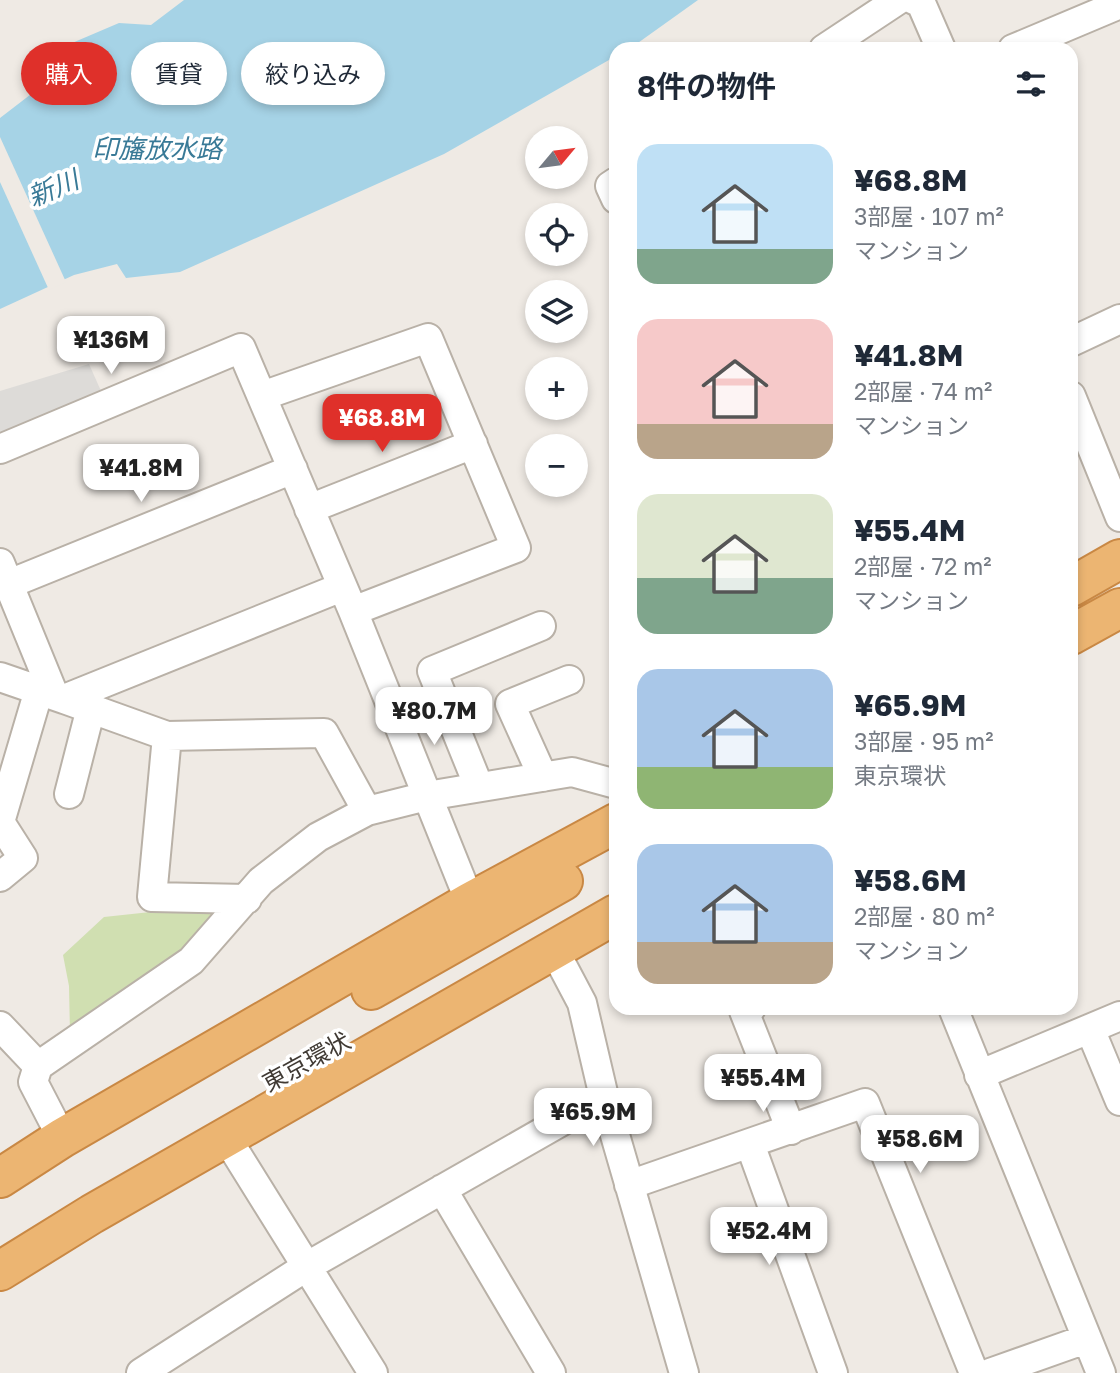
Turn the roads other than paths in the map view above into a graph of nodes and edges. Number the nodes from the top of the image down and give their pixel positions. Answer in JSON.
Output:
{"nodes":[{"id":1,"x":898,"y":0,"type":"edge"},
{"id":2,"x":914,"y":0,"type":"edge"},
{"id":3,"x":1120,"y":4,"type":"edge"},
{"id":4,"x":835,"y":42,"type":"edge"},
{"id":5,"x":938,"y":42,"type":"edge"},
{"id":6,"x":1030,"y":42,"type":"edge"},
{"id":7,"x":1120,"y":320,"type":"edge"},
{"id":8,"x":1078,"y":339,"type":"edge"},
{"id":9,"x":262,"y":396,"type":"junction"},
{"id":10,"x":1078,"y":413,"type":"edge"},
{"id":11,"x":473,"y":444,"type":"junction"},
{"id":12,"x":0,"y":449,"type":"edge"},
{"id":13,"x":293,"y":470,"type":"junction"},
{"id":14,"x":309,"y":509,"type":"junction"},
{"id":15,"x":1120,"y":517,"type":"edge"},
{"id":16,"x":1120,"y":559,"type":"edge"},
{"id":17,"x":4,"y":573,"type":"edge"},
{"id":18,"x":1078,"y":583,"type":"edge"},
{"id":19,"x":348,"y":599,"type":"junction"},
{"id":20,"x":1120,"y":608,"type":"edge"},
{"id":21,"x":541,"y":626,"type":"dead end"},
{"id":22,"x":1078,"y":631,"type":"edge"},
{"id":23,"x":0,"y":677,"type":"edge"},
{"id":24,"x":569,"y":680,"type":"dead end"},
{"id":25,"x":52,"y":695,"type":"junction"},
{"id":26,"x":91,"y":708,"type":"junction"},
{"id":27,"x":167,"y":736,"type":"junction"},
{"id":28,"x":543,"y":777,"type":"junction"},
{"id":29,"x":609,"y":782,"type":"edge"},
{"id":30,"x":479,"y":787,"type":"junction"},
{"id":31,"x":69,"y":793,"type":"dead end"},
{"id":32,"x":428,"y":796,"type":"junction"},
{"id":33,"x":367,"y":811,"type":"junction"},
{"id":34,"x":609,"y":827,"type":"edge"},
{"id":35,"x":609,"y":855,"type":"edge"},
{"id":36,"x":0,"y":877,"type":"edge"},
{"id":37,"x":609,"y":891,"type":"edge"},
{"id":38,"x":247,"y":899,"type":"junction"},
{"id":39,"x":470,"y":902,"type":"junction"},
{"id":40,"x":609,"y":918,"type":"edge"},
{"id":41,"x":554,"y":950,"type":"junction"},
{"id":42,"x":748,"y":1015,"type":"edge"},
{"id":43,"x":956,"y":1015,"type":"edge"},
{"id":44,"x":1120,"y":1016,"type":"edge"},
{"id":45,"x":0,"y":1026,"type":"edge"},
{"id":46,"x":1090,"y":1029,"type":"junction"},
{"id":47,"x":38,"y":1066,"type":"junction"},
{"id":48,"x":979,"y":1075,"type":"junction"},
{"id":49,"x":604,"y":1097,"type":"junction"},
{"id":50,"x":1120,"y":1101,"type":"edge"},
{"id":51,"x":791,"y":1130,"type":"junction"},
{"id":52,"x":226,"y":1137,"type":"junction"},
{"id":53,"x":62,"y":1139,"type":"junction"},
{"id":54,"x":750,"y":1144,"type":"junction"},
{"id":55,"x":0,"y":1178,"type":"edge"},
{"id":56,"x":629,"y":1185,"type":"junction"},
{"id":57,"x":442,"y":1189,"type":"junction"},
{"id":58,"x":0,"y":1204,"type":"edge"},
{"id":59,"x":0,"y":1241,"type":"edge"},
{"id":60,"x":306,"y":1267,"type":"junction"},
{"id":61,"x":0,"y":1271,"type":"edge"},
{"id":62,"x":1086,"y":1339,"type":"junction"},
{"id":63,"x":141,"y":1373,"type":"edge"},
{"id":64,"x":373,"y":1373,"type":"edge"},
{"id":65,"x":551,"y":1373,"type":"edge"},
{"id":66,"x":684,"y":1373,"type":"edge"},
{"id":67,"x":833,"y":1373,"type":"edge"},
{"id":68,"x":974,"y":1373,"type":"edge"},
{"id":69,"x":990,"y":1373,"type":"edge"},
{"id":70,"x":1101,"y":1373,"type":"edge"}],
"edges":[{"from":1,"to":4,"type":"street"},
{"from":2,"to":5,"type":"street"},
{"from":3,"to":6,"type":"street"},
{"from":7,"to":8,"type":"street"},
{"from":9,"to":11,"type":"street"},
{"from":9,"to":12,"type":"street"},
{"from":9,"to":13,"type":"street"},
{"from":10,"to":15,"type":"street"},
{"from":11,"to":14,"type":"street"},
{"from":11,"to":19,"type":"street"},
{"from":13,"to":14,"type":"street"},
{"from":13,"to":17,"type":"street"},
{"from":14,"to":19,"type":"street"},
{"from":16,"to":18,"type":"highway"},
{"from":17,"to":25,"type":"street"},
{"from":19,"to":25,"type":"street"},
{"from":19,"to":32,"type":"street"},
{"from":20,"to":22,"type":"highway"},
{"from":21,"to":30,"type":"street"},
{"from":23,"to":25,"type":"street"},
{"from":24,"to":28,"type":"street"},
{"from":25,"to":26,"type":"street"},
{"from":25,"to":36,"type":"street"},
{"from":26,"to":27,"type":"street"},
{"from":26,"to":31,"type":"street"},
{"from":27,"to":33,"type":"street"},
{"from":27,"to":38,"type":"street"},
{"from":28,"to":29,"type":"street"},
{"from":28,"to":30,"type":"street"},
{"from":30,"to":32,"type":"street"},
{"from":32,"to":33,"type":"street"},
{"from":32,"to":39,"type":"street"},
{"from":33,"to":38,"type":"street"},
{"from":34,"to":39,"type":"highway"},
{"from":35,"to":58,"type":"highway","name":"東京環状"},
{"from":37,"to":59,"type":"highway","name":"東京環状"},
{"from":38,"to":47,"type":"street"},
{"from":39,"to":53,"type":"highway"},
{"from":40,"to":41,"type":"highway"},
{"from":41,"to":49,"type":"street"},
{"from":41,"to":52,"type":"highway"},
{"from":42,"to":51,"type":"street"},
{"from":43,"to":48,"type":"street"},
{"from":44,"to":46,"type":"street"},
{"from":45,"to":47,"type":"street"},
{"from":46,"to":48,"type":"street"},
{"from":46,"to":50,"type":"street"},
{"from":47,"to":53,"type":"street"},
{"from":48,"to":62,"type":"street"},
{"from":49,"to":56,"type":"street"},
{"from":49,"to":57,"type":"street"},
{"from":51,"to":54,"type":"street"},
{"from":51,"to":68,"type":"street"},
{"from":52,"to":60,"type":"street"},
{"from":52,"to":61,"type":"highway"},
{"from":53,"to":55,"type":"highway"},
{"from":54,"to":56,"type":"street"},
{"from":54,"to":67,"type":"street"},
{"from":56,"to":66,"type":"street"},
{"from":57,"to":60,"type":"street"},
{"from":57,"to":65,"type":"street"},
{"from":60,"to":63,"type":"street"},
{"from":60,"to":64,"type":"street"},
{"from":62,"to":69,"type":"street"},
{"from":62,"to":70,"type":"street"}]}
